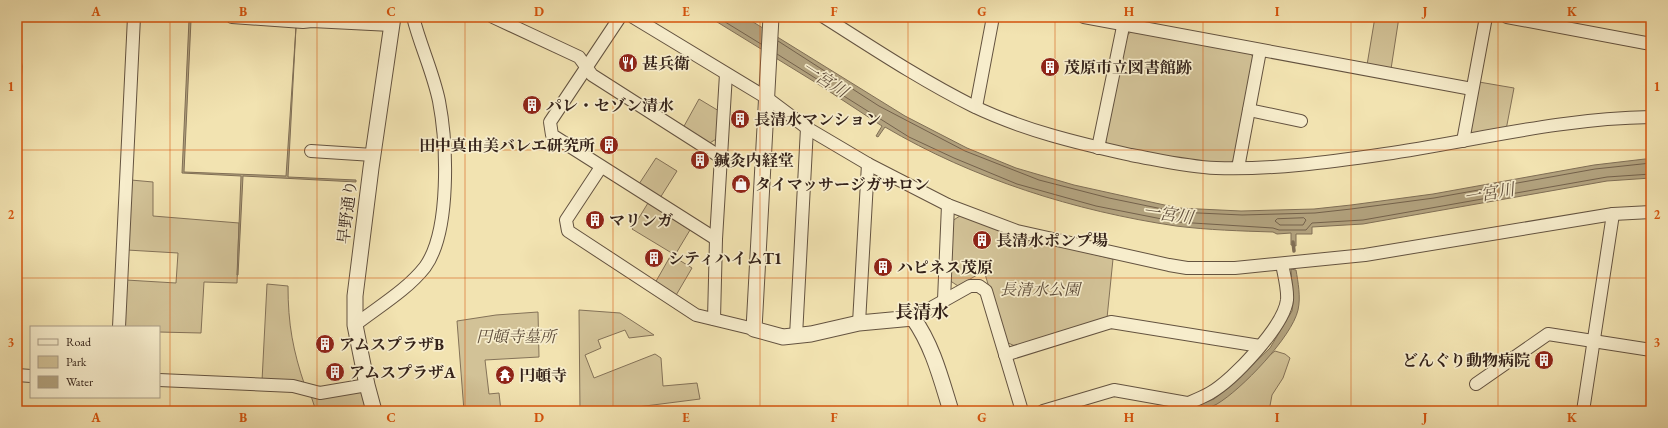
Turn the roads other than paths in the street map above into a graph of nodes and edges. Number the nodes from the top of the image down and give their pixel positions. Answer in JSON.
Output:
{"nodes":[{"id":1,"x":134,"y":17,"type":"edge"},
{"id":2,"x":232,"y":17,"type":"edge"},
{"id":3,"x":413,"y":17,"type":"edge"},
{"id":4,"x":493,"y":17,"type":"edge"},
{"id":5,"x":620,"y":17,"type":"edge"},
{"id":6,"x":633,"y":17,"type":"edge"},
{"id":7,"x":771,"y":17,"type":"edge"},
{"id":8,"x":824,"y":17,"type":"edge"},
{"id":9,"x":993,"y":17,"type":"edge"},
{"id":10,"x":1084,"y":17,"type":"edge"},
{"id":11,"x":1486,"y":17,"type":"edge"},
{"id":12,"x":1507,"y":17,"type":"edge"},
{"id":13,"x":392,"y":21,"type":"edge"},
{"id":14,"x":1124,"y":21,"type":"edge"},
{"id":15,"x":1651,"y":44,"type":"edge"},
{"id":16,"x":1260,"y":51,"type":"junction"},
{"id":17,"x":587,"y":66,"type":"junction"},
{"id":18,"x":726,"y":74,"type":"junction"},
{"id":19,"x":1472,"y":89,"type":"junction"},
{"id":20,"x":767,"y":92,"type":"junction"},
{"id":21,"x":976,"y":107,"type":"junction"},
{"id":22,"x":1249,"y":110,"type":"junction"},
{"id":23,"x":1651,"y":117,"type":"edge"},
{"id":24,"x":1301,"y":121,"type":"dead end"},
{"id":25,"x":807,"y":128,"type":"junction"},
{"id":26,"x":1463,"y":141,"type":"junction"},
{"id":27,"x":1098,"y":148,"type":"junction"},
{"id":28,"x":311,"y":151,"type":"dead end"},
{"id":29,"x":372,"y":155,"type":"junction"},
{"id":30,"x":722,"y":158,"type":"junction"},
{"id":31,"x":868,"y":164,"type":"junction"},
{"id":32,"x":601,"y":167,"type":"junction"},
{"id":33,"x":1238,"y":168,"type":"junction"},
{"id":34,"x":948,"y":205,"type":"junction"},
{"id":35,"x":1651,"y":212,"type":"edge"},
{"id":36,"x":1612,"y":214,"type":"junction"},
{"id":37,"x":716,"y":239,"type":"junction"},
{"id":38,"x":1282,"y":264,"type":"junction"},
{"id":39,"x":944,"y":300,"type":"junction"},
{"id":40,"x":913,"y":318,"type":"junction"},
{"id":41,"x":714,"y":319,"type":"junction"},
{"id":42,"x":859,"y":322,"type":"junction"},
{"id":43,"x":355,"y":325,"type":"junction"},
{"id":44,"x":119,"y":326,"type":"edge"},
{"id":45,"x":754,"y":329,"type":"junction"},
{"id":46,"x":796,"y":336,"type":"junction"},
{"id":47,"x":1594,"y":341,"type":"junction"},
{"id":48,"x":1260,"y":346,"type":"junction"},
{"id":49,"x":1651,"y":350,"type":"edge"},
{"id":50,"x":1005,"y":355,"type":"junction"},
{"id":51,"x":17,"y":375,"type":"edge"},
{"id":52,"x":30,"y":376,"type":"edge"},
{"id":53,"x":160,"y":380,"type":"edge"},
{"id":54,"x":1476,"y":384,"type":"dead end"},
{"id":55,"x":367,"y":385,"type":"junction"},
{"id":56,"x":1187,"y":403,"type":"junction"},
{"id":57,"x":374,"y":411,"type":"edge"},
{"id":58,"x":951,"y":411,"type":"edge"},
{"id":59,"x":1022,"y":411,"type":"edge"},
{"id":60,"x":1043,"y":411,"type":"edge"},
{"id":61,"x":1171,"y":411,"type":"edge"},
{"id":62,"x":1583,"y":411,"type":"edge"}],
"edges":[{"from":1,"to":44,"type":"street"},
{"from":2,"to":13,"type":"street"},
{"from":3,"to":43,"type":"street"},
{"from":4,"to":17,"type":"street"},
{"from":5,"to":17,"type":"street"},
{"from":6,"to":18,"type":"street"},
{"from":7,"to":20,"type":"street"},
{"from":8,"to":21,"type":"street"},
{"from":9,"to":21,"type":"street"},
{"from":10,"to":14,"type":"street"},
{"from":11,"to":19,"type":"street"},
{"from":12,"to":15,"type":"street"},
{"from":13,"to":29,"type":"street","name":"早野通り"},
{"from":14,"to":16,"type":"street"},
{"from":14,"to":27,"type":"street"},
{"from":16,"to":19,"type":"street"},
{"from":16,"to":22,"type":"street"},
{"from":17,"to":30,"type":"street"},
{"from":17,"to":32,"type":"street"},
{"from":18,"to":20,"type":"street"},
{"from":18,"to":30,"type":"street"},
{"from":19,"to":26,"type":"street"},
{"from":20,"to":25,"type":"street"},
{"from":20,"to":45,"type":"street"},
{"from":21,"to":27,"type":"street"},
{"from":22,"to":24,"type":"street"},
{"from":22,"to":33,"type":"street"},
{"from":23,"to":26,"type":"street"},
{"from":25,"to":31,"type":"street"},
{"from":25,"to":46,"type":"street"},
{"from":26,"to":33,"type":"street"},
{"from":27,"to":33,"type":"street"},
{"from":28,"to":29,"type":"street"},
{"from":29,"to":43,"type":"street","name":"早野通り"},
{"from":30,"to":37,"type":"street"},
{"from":31,"to":34,"type":"street"},
{"from":31,"to":42,"type":"street"},
{"from":32,"to":37,"type":"street"},
{"from":32,"to":41,"type":"street"},
{"from":34,"to":38,"type":"street"},
{"from":34,"to":39,"type":"street"},
{"from":35,"to":36,"type":"street"},
{"from":36,"to":38,"type":"street"},
{"from":36,"to":47,"type":"street"},
{"from":37,"to":41,"type":"street"},
{"from":38,"to":48,"type":"street"},
{"from":39,"to":40,"type":"street"},
{"from":39,"to":50,"type":"street"},
{"from":40,"to":42,"type":"street"},
{"from":40,"to":58,"type":"street"},
{"from":41,"to":45,"type":"street"},
{"from":42,"to":46,"type":"street"},
{"from":43,"to":55,"type":"street","name":"早野通り"},
{"from":45,"to":46,"type":"street"},
{"from":47,"to":49,"type":"street"},
{"from":47,"to":54,"type":"street"},
{"from":47,"to":62,"type":"street"},
{"from":48,"to":50,"type":"street"},
{"from":48,"to":56,"type":"street"},
{"from":50,"to":59,"type":"street"},
{"from":51,"to":52,"type":"street"},
{"from":53,"to":55,"type":"street"},
{"from":55,"to":57,"type":"street","name":"早野通り"},
{"from":56,"to":60,"type":"street"},
{"from":56,"to":61,"type":"street"}]}
